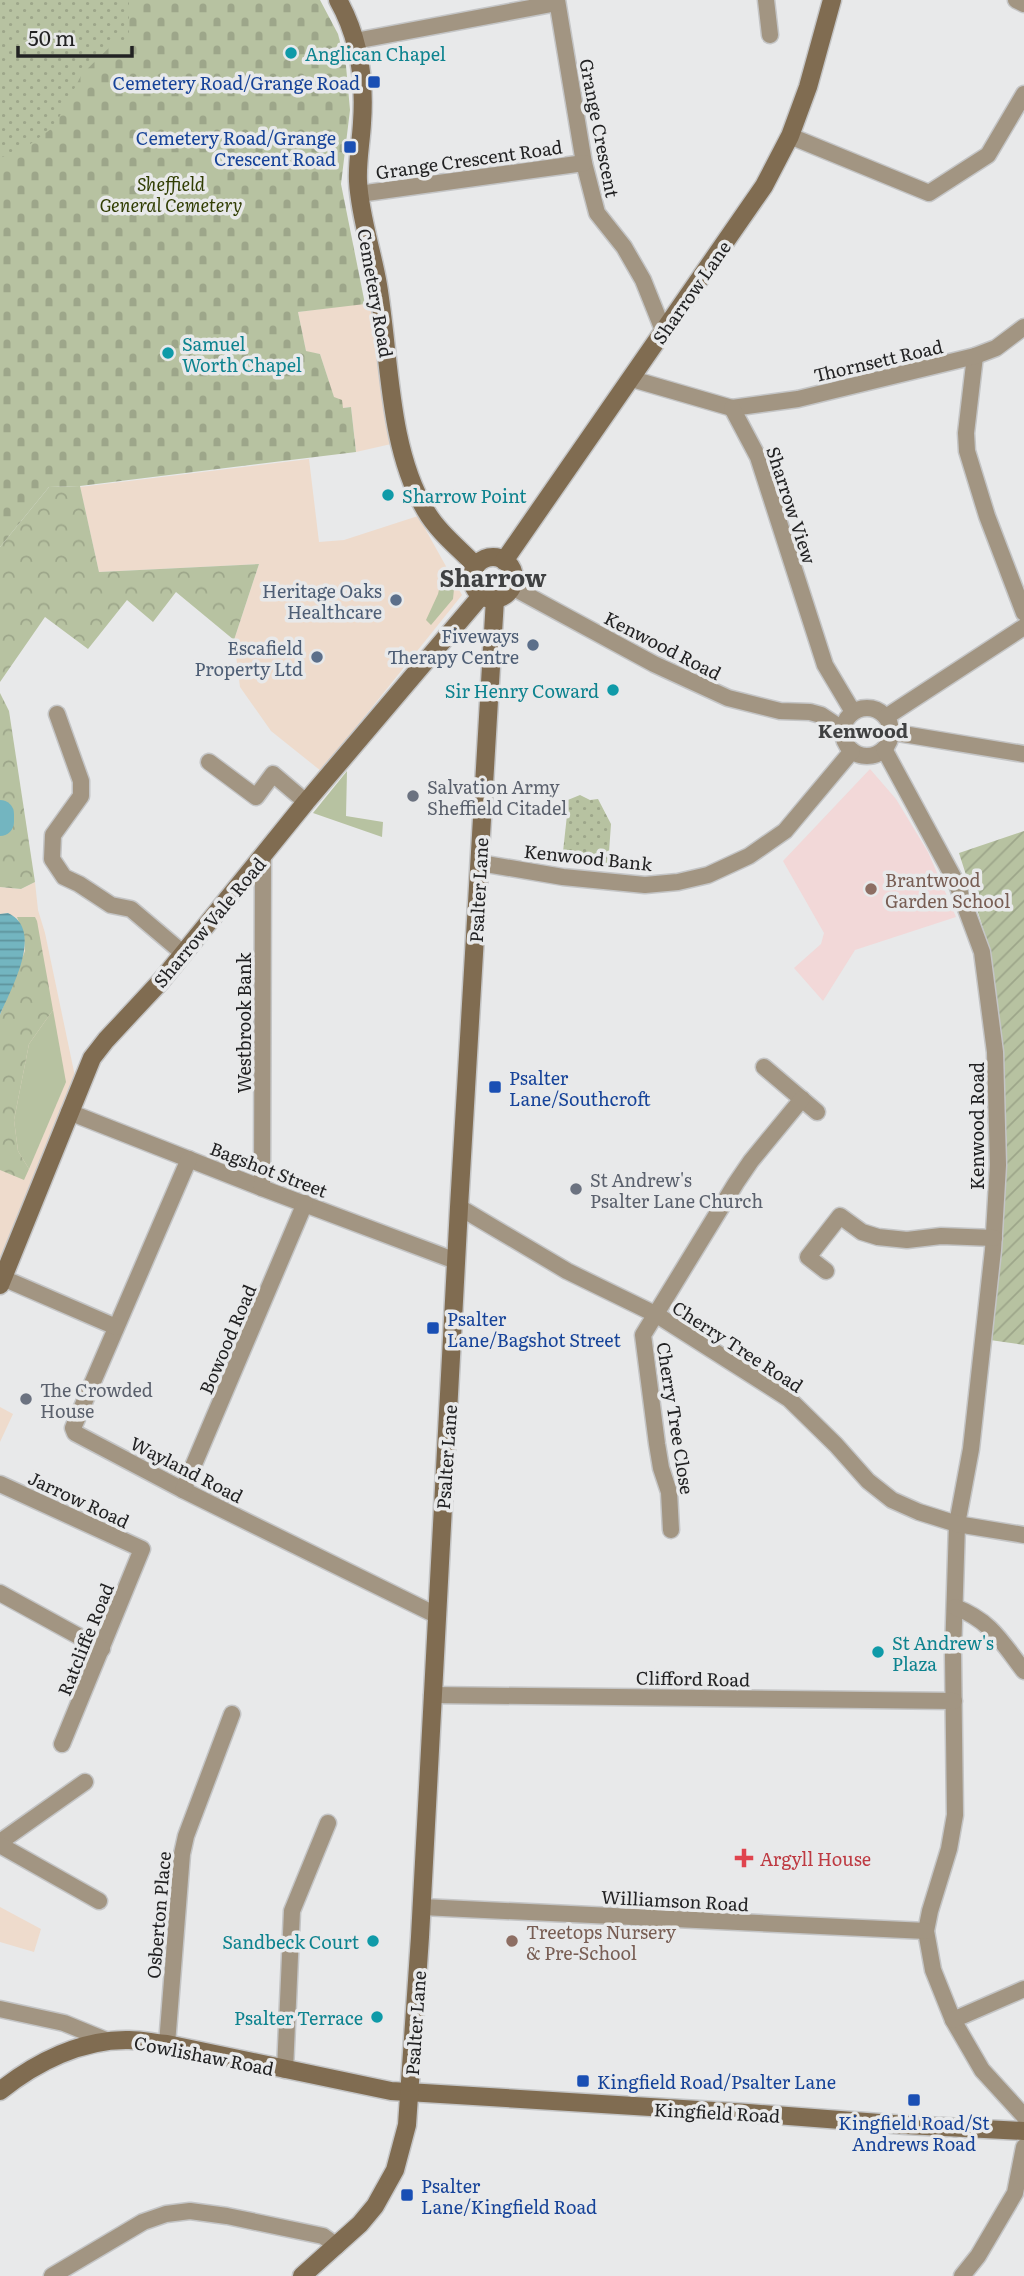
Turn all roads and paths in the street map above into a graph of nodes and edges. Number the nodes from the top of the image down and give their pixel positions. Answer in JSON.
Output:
{"nodes":[{"id":1,"x":338,"y":0,"type":"edge"},
{"id":2,"x":766,"y":0,"type":"edge"},
{"id":3,"x":832,"y":0,"type":"edge"},
{"id":4,"x":1016,"y":0,"type":"edge"},
{"id":5,"x":557,"y":2,"type":"edge"},
{"id":6,"x":1024,"y":4,"type":"edge"},
{"id":7,"x":770,"y":35,"type":"dead end"},
{"id":8,"x":355,"y":41,"type":"junction"},
{"id":9,"x":1024,"y":94,"type":"edge"},
{"id":10,"x":790,"y":136,"type":"junction"},
{"id":11,"x":584,"y":163,"type":"junction"},
{"id":12,"x":359,"y":194,"type":"junction"},
{"id":13,"x":1024,"y":327,"type":"edge"},
{"id":14,"x":663,"y":330,"type":"junction"},
{"id":15,"x":975,"y":356,"type":"junction"},
{"id":16,"x":632,"y":379,"type":"junction"},
{"id":17,"x":732,"y":408,"type":"junction"},
{"id":18,"x":504,"y":561,"type":"junction"},
{"id":19,"x":476,"y":566,"type":"junction"},
{"id":20,"x":512,"y":587,"type":"junction"},
{"id":21,"x":488,"y":597,"type":"junction"},
{"id":22,"x":1024,"y":613,"type":"edge"},
{"id":23,"x":1024,"y":627,"type":"edge"},
{"id":24,"x":853,"y":712,"type":"junction"},
{"id":25,"x":57,"y":714,"type":"dead end"},
{"id":26,"x":889,"y":725,"type":"junction"},
{"id":27,"x":842,"y":729,"type":"junction"},
{"id":28,"x":884,"y":749,"type":"junction"},
{"id":29,"x":852,"y":751,"type":"junction"},
{"id":30,"x":1024,"y":754,"type":"edge"},
{"id":31,"x":209,"y":762,"type":"dead end"},
{"id":32,"x":306,"y":802,"type":"junction"},
{"id":33,"x":263,"y":857,"type":"junction"},
{"id":34,"x":480,"y":863,"type":"junction"},
{"id":35,"x":184,"y":954,"type":"junction"},
{"id":36,"x":764,"y":1067,"type":"dead end"},
{"id":37,"x":802,"y":1100,"type":"junction"},
{"id":38,"x":69,"y":1112,"type":"junction"},
{"id":39,"x":817,"y":1112,"type":"dead end"},
{"id":40,"x":189,"y":1158,"type":"junction"},
{"id":41,"x":262,"y":1188,"type":"junction"},
{"id":42,"x":305,"y":1203,"type":"junction"},
{"id":43,"x":459,"y":1207,"type":"junction"},
{"id":44,"x":994,"y":1238,"type":"junction"},
{"id":45,"x":456,"y":1261,"type":"junction"},
{"id":46,"x":826,"y":1271,"type":"dead end"},
{"id":47,"x":2,"y":1282,"type":"edge"},
{"id":48,"x":657,"y":1315,"type":"junction"},
{"id":49,"x":116,"y":1327,"type":"junction"},
{"id":50,"x":0,"y":1484,"type":"edge"},
{"id":51,"x":183,"y":1490,"type":"junction"},
{"id":52,"x":957,"y":1524,"type":"junction"},
{"id":53,"x":671,"y":1530,"type":"dead end"},
{"id":54,"x":1024,"y":1535,"type":"edge"},
{"id":55,"x":142,"y":1549,"type":"joint"},
{"id":56,"x":0,"y":1593,"type":"edge"},
{"id":57,"x":955,"y":1607,"type":"junction"},
{"id":58,"x":436,"y":1615,"type":"junction"},
{"id":59,"x":102,"y":1649,"type":"junction"},
{"id":60,"x":1024,"y":1671,"type":"edge"},
{"id":61,"x":432,"y":1695,"type":"junction"},
{"id":62,"x":954,"y":1700,"type":"junction"},
{"id":63,"x":232,"y":1714,"type":"dead end"},
{"id":64,"x":62,"y":1744,"type":"dead end"},
{"id":65,"x":85,"y":1782,"type":"dead end"},
{"id":66,"x":328,"y":1823,"type":"dead end"},
{"id":67,"x":0,"y":1844,"type":"edge"},
{"id":68,"x":99,"y":1900,"type":"dead end"},
{"id":69,"x":422,"y":1907,"type":"junction"},
{"id":70,"x":926,"y":1931,"type":"junction"},
{"id":71,"x":1024,"y":1989,"type":"edge"},
{"id":72,"x":0,"y":2008,"type":"edge"},
{"id":73,"x":953,"y":2021,"type":"junction"},
{"id":74,"x":108,"y":2041,"type":"junction"},
{"id":75,"x":167,"y":2044,"type":"junction"},
{"id":76,"x":285,"y":2070,"type":"junction"},
{"id":77,"x":0,"y":2091,"type":"edge"},
{"id":78,"x":410,"y":2093,"type":"junction"},
{"id":79,"x":1024,"y":2116,"type":"edge"},
{"id":80,"x":1024,"y":2131,"type":"edge"},
{"id":81,"x":1024,"y":2147,"type":"edge"},
{"id":82,"x":337,"y":2246,"type":"junction"},
{"id":83,"x":52,"y":2276,"type":"edge"},
{"id":84,"x":302,"y":2276,"type":"edge"},
{"id":85,"x":962,"y":2276,"type":"edge"}],
"edges":[{"from":1,"to":8,"type":"street","name":"Cemetery Road"},
{"from":2,"to":7,"type":"street"},
{"from":3,"to":10,"type":"street","name":"Sharrow Lane"},
{"from":4,"to":6,"type":"street"},
{"from":5,"to":8,"type":"street"},
{"from":5,"to":11,"type":"street","name":"Grange Crescent"},
{"from":8,"to":12,"type":"street","name":"Cemetery Road"},
{"from":9,"to":10,"type":"street"},
{"from":10,"to":14,"type":"street","name":"Sharrow Lane"},
{"from":11,"to":12,"type":"street","name":"Grange Crescent Road"},
{"from":11,"to":14,"type":"street","name":"Grange Crescent"},
{"from":12,"to":19,"type":"street","name":"Cemetery Road"},
{"from":13,"to":15,"type":"street","name":"Thornsett Road"},
{"from":14,"to":16,"type":"street","name":"Sharrow Lane"},
{"from":15,"to":17,"type":"street","name":"Thornsett Road"},
{"from":15,"to":22,"type":"street"},
{"from":16,"to":17,"type":"street"},
{"from":16,"to":18,"type":"street","name":"Sharrow Lane"},
{"from":17,"to":24,"type":"street","name":"Sharrow View"},
{"from":18,"to":19,"type":"street"},
{"from":18,"to":20,"type":"street"},
{"from":19,"to":21,"type":"street"},
{"from":20,"to":21,"type":"street"},
{"from":20,"to":27,"type":"street","name":"Kenwood Road"},
{"from":21,"to":32,"type":"street","name":"Sharrow Vale Road"},
{"from":21,"to":34,"type":"street","name":"Psalter Lane"},
{"from":23,"to":26,"type":"street"},
{"from":24,"to":26,"type":"street"},
{"from":24,"to":27,"type":"street"},
{"from":25,"to":35,"type":"street"},
{"from":26,"to":28,"type":"street"},
{"from":26,"to":30,"type":"street"},
{"from":27,"to":29,"type":"street"},
{"from":28,"to":29,"type":"street"},
{"from":28,"to":44,"type":"street","name":"Kenwood Road"},
{"from":29,"to":34,"type":"street","name":"Kenwood Bank"},
{"from":31,"to":32,"type":"street"},
{"from":32,"to":33,"type":"street","name":"Sharrow Vale Road"},
{"from":33,"to":35,"type":"street","name":"Sharrow Vale Road"},
{"from":33,"to":41,"type":"street","name":"Westbrook Bank"},
{"from":34,"to":43,"type":"street","name":"Psalter Lane"},
{"from":35,"to":38,"type":"street","name":"Sharrow Vale Road"},
{"from":36,"to":37,"type":"street"},
{"from":37,"to":39,"type":"street"},
{"from":37,"to":48,"type":"street","name":"Cherry Tree Close"},
{"from":38,"to":40,"type":"street","name":"Bagshot Street"},
{"from":38,"to":47,"type":"street","name":"Sharrow Vale Road"},
{"from":40,"to":41,"type":"street","name":"Bagshot Street"},
{"from":40,"to":49,"type":"street","name":"Wayland Road"},
{"from":41,"to":42,"type":"street","name":"Bagshot Street"},
{"from":42,"to":45,"type":"street","name":"Bagshot Street"},
{"from":42,"to":51,"type":"street","name":"Bowood Road"},
{"from":43,"to":45,"type":"street","name":"Psalter Lane"},
{"from":43,"to":48,"type":"street","name":"Cherry Tree Road"},
{"from":44,"to":46,"type":"street"},
{"from":44,"to":52,"type":"street","name":"Kenwood Road"},
{"from":45,"to":58,"type":"street","name":"Psalter Lane"},
{"from":47,"to":49,"type":"street"},
{"from":48,"to":52,"type":"street","name":"Cherry Tree Road"},
{"from":48,"to":53,"type":"street","name":"Cherry Tree Close"},
{"from":49,"to":51,"type":"street","name":"Wayland Road"},
{"from":50,"to":55,"type":"street","name":"Jarrow Road"},
{"from":51,"to":58,"type":"street","name":"Wayland Road"},
{"from":52,"to":54,"type":"street","name":"Cherry Tree Road"},
{"from":52,"to":57,"type":"street","name":"Kenwood Road"},
{"from":55,"to":59,"type":"street","name":"Ratcliffe Road"},
{"from":56,"to":59,"type":"street"},
{"from":57,"to":60,"type":"street"},
{"from":57,"to":62,"type":"street","name":"Kenwood Road"},
{"from":58,"to":61,"type":"street","name":"Psalter Lane"},
{"from":59,"to":64,"type":"street","name":"Ratcliffe Road"},
{"from":61,"to":62,"type":"street","name":"Clifford Road"},
{"from":61,"to":69,"type":"street","name":"Psalter Lane"},
{"from":62,"to":70,"type":"street","name":"Kenwood Road"},
{"from":63,"to":75,"type":"street","name":"Osberton Place"},
{"from":65,"to":67,"type":"street"},
{"from":66,"to":76,"type":"street"},
{"from":67,"to":68,"type":"street"},
{"from":69,"to":70,"type":"street","name":"Williamson Road"},
{"from":69,"to":78,"type":"street","name":"Psalter Lane"},
{"from":70,"to":73,"type":"street"},
{"from":71,"to":73,"type":"street"},
{"from":72,"to":74,"type":"street","name":"Cowlishaw Road"},
{"from":73,"to":79,"type":"street"},
{"from":74,"to":75,"type":"street","name":"Cowlishaw Road"},
{"from":74,"to":77,"type":"street"},
{"from":75,"to":76,"type":"street","name":"Cowlishaw Road"},
{"from":76,"to":78,"type":"street","name":"Cowlishaw Road"},
{"from":78,"to":80,"type":"street","name":"Kingfield Road"},
{"from":78,"to":82,"type":"street","name":"Psalter Lane"},
{"from":81,"to":85,"type":"street"},
{"from":82,"to":83,"type":"street"},
{"from":82,"to":84,"type":"street","name":"Psalter Lane"}]}
